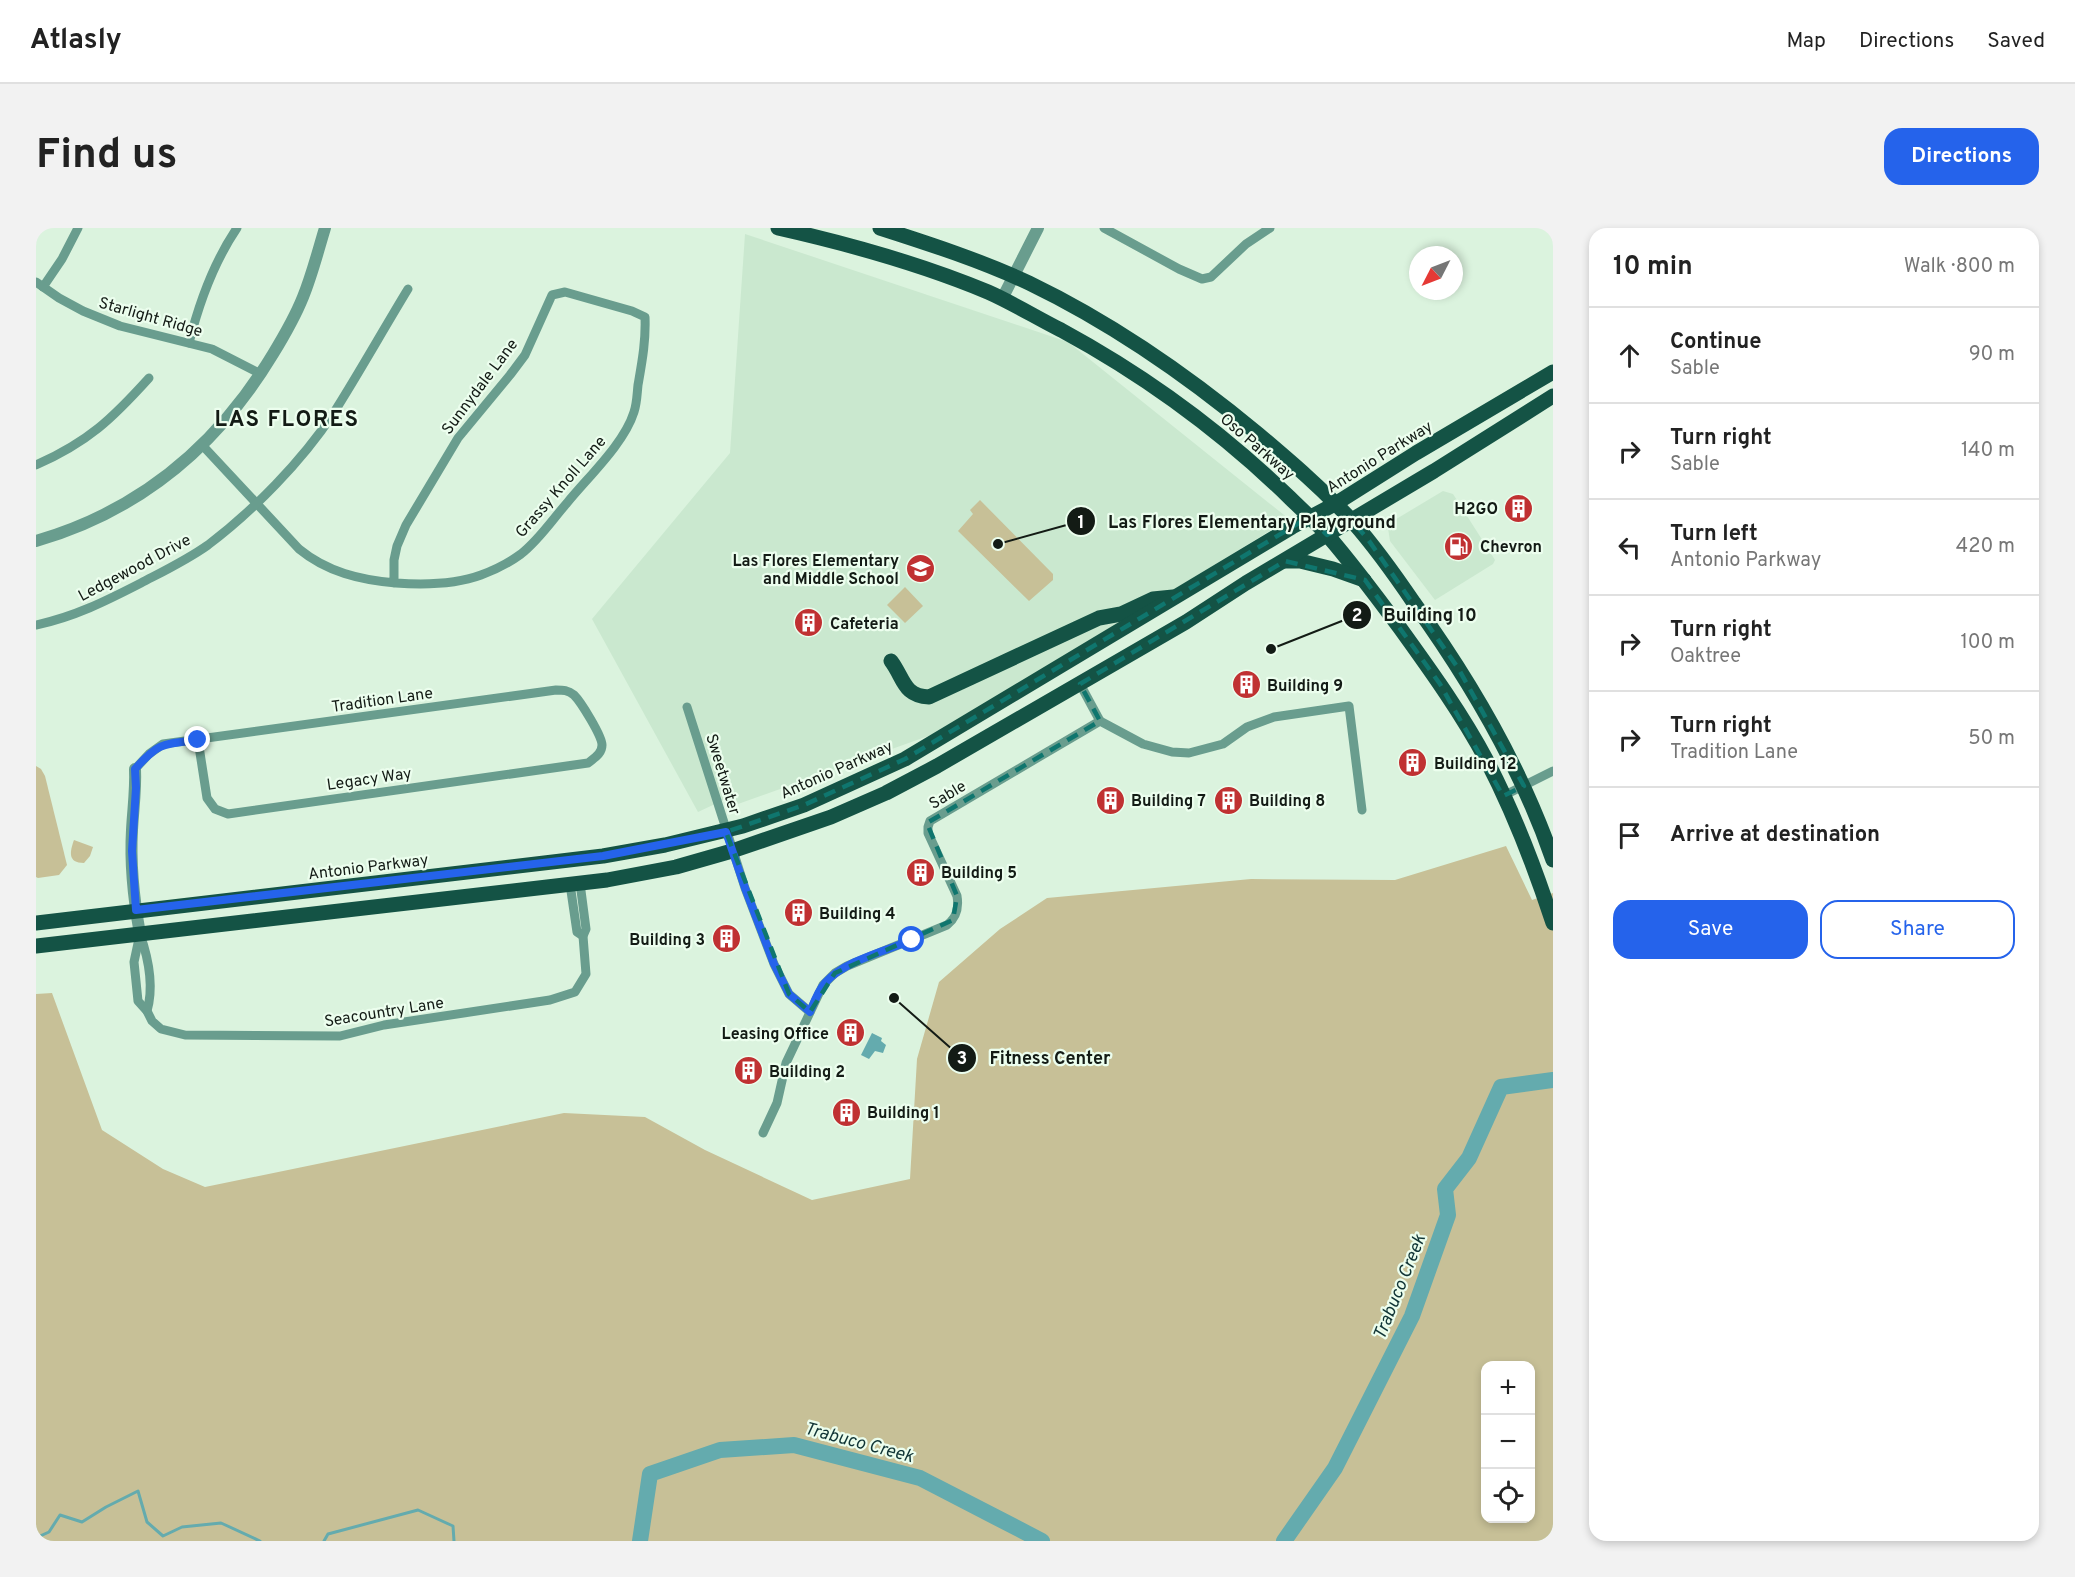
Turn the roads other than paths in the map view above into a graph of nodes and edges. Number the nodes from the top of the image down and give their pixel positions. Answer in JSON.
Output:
{"nodes":[{"id":1,"x":78,"y":228,"type":"edge"},
{"id":2,"x":237,"y":228,"type":"edge"},
{"id":3,"x":326,"y":228,"type":"edge"},
{"id":4,"x":778,"y":228,"type":"edge"},
{"id":5,"x":880,"y":228,"type":"edge"},
{"id":6,"x":1038,"y":228,"type":"edge"},
{"id":7,"x":1104,"y":228,"type":"edge"},
{"id":8,"x":1269,"y":228,"type":"edge"},
{"id":9,"x":1013,"y":276,"type":"junction"},
{"id":10,"x":39,"y":284,"type":"edge"},
{"id":11,"x":408,"y":289,"type":"dead end"},
{"id":12,"x":1002,"y":299,"type":"junction"},
{"id":13,"x":645,"y":317,"type":"joint"},
{"id":14,"x":189,"y":343,"type":"junction"},
{"id":15,"x":1553,"y":372,"type":"edge"},
{"id":16,"x":261,"y":374,"type":"junction"},
{"id":17,"x":149,"y":378,"type":"dead end"},
{"id":18,"x":1553,"y":396,"type":"edge"},
{"id":19,"x":1509,"y":399,"type":"junction"},
{"id":20,"x":1511,"y":423,"type":"junction"},
{"id":21,"x":203,"y":446,"type":"junction"},
{"id":22,"x":36,"y":465,"type":"edge"},
{"id":23,"x":255,"y":503,"type":"junction"},
{"id":24,"x":1335,"y":504,"type":"junction"},
{"id":25,"x":1309,"y":517,"type":"junction"},
{"id":26,"x":1352,"y":521,"type":"junction"},
{"id":27,"x":1327,"y":535,"type":"junction"},
{"id":28,"x":36,"y":541,"type":"edge"},
{"id":29,"x":1286,"y":561,"type":"junction"},
{"id":30,"x":1365,"y":580,"type":"junction"},
{"id":31,"x":394,"y":583,"type":"junction"},
{"id":32,"x":1176,"y":597,"type":"junction"},
{"id":33,"x":36,"y":625,"type":"edge"},
{"id":34,"x":891,"y":661,"type":"dead end"},
{"id":35,"x":1080,"y":684,"type":"junction"},
{"id":36,"x":687,"y":707,"type":"dead end"},
{"id":37,"x":1100,"y":721,"type":"junction"},
{"id":38,"x":198,"y":740,"type":"junction"},
{"id":39,"x":598,"y":755,"type":"joint"},
{"id":40,"x":135,"y":769,"type":"joint"},
{"id":41,"x":1553,"y":771,"type":"edge"},
{"id":42,"x":1524,"y":786,"type":"junction"},
{"id":43,"x":1503,"y":796,"type":"junction"},
{"id":44,"x":1362,"y":810,"type":"dead end"},
{"id":45,"x":726,"y":832,"type":"junction"},
{"id":46,"x":732,"y":851,"type":"junction"},
{"id":47,"x":1553,"y":860,"type":"edge"},
{"id":48,"x":575,"y":884,"type":"junction"},
{"id":49,"x":136,"y":910,"type":"junction"},
{"id":50,"x":36,"y":923,"type":"edge"},
{"id":51,"x":1553,"y":923,"type":"edge"},
{"id":52,"x":140,"y":934,"type":"junction"},
{"id":53,"x":36,"y":946,"type":"edge"},
{"id":54,"x":810,"y":1012,"type":"junction"},
{"id":55,"x":763,"y":1133,"type":"dead end"}],
"edges":[{"from":1,"to":10,"type":"street"},
{"from":2,"to":14,"type":"street"},
{"from":3,"to":16,"type":"street"},
{"from":4,"to":12,"type":"main road","name":"Oso Parkway"},
{"from":5,"to":9,"type":"main road","name":"Oso Parkway"},
{"from":6,"to":9,"type":"street"},
{"from":7,"to":8,"type":"street"},
{"from":9,"to":12,"type":"street"},
{"from":9,"to":24,"type":"main road","name":"Oso Parkway"},
{"from":10,"to":14,"type":"street","name":"Starlight Ridge"},
{"from":11,"to":23,"type":"street","name":"Ledgewood Drive"},
{"from":12,"to":25,"type":"main road","name":"Oso Parkway"},
{"from":13,"to":31,"type":"street","name":"Grassy Knoll Lane"},
{"from":13,"to":31,"type":"street","name":"Sunnydale Lane"},
{"from":14,"to":16,"type":"street","name":"Starlight Ridge"},
{"from":15,"to":19,"type":"main road","name":"Antonio Parkway"},
{"from":16,"to":21,"type":"street"},
{"from":17,"to":22,"type":"street"},
{"from":18,"to":20,"type":"main road"},
{"from":19,"to":20,"type":"main road"},
{"from":19,"to":24,"type":"main road","name":"Antonio Parkway"},
{"from":20,"to":26,"type":"main road"},
{"from":21,"to":23,"type":"street","name":"Grassy Knoll Lane"},
{"from":21,"to":28,"type":"street"},
{"from":23,"to":31,"type":"street","name":"Grassy Knoll Lane"},
{"from":23,"to":33,"type":"street","name":"Ledgewood Drive"},
{"from":24,"to":25,"type":"main road","name":"Antonio Parkway"},
{"from":24,"to":26,"type":"main road","name":"Oso Parkway"},
{"from":25,"to":27,"type":"main road","name":"Oso Parkway"},
{"from":25,"to":32,"type":"main road","name":"Antonio Parkway"},
{"from":26,"to":27,"type":"main road"},
{"from":26,"to":42,"type":"main road","name":"Oso Parkway"},
{"from":27,"to":29,"type":"main road"},
{"from":27,"to":30,"type":"main road","name":"Oso Parkway"},
{"from":29,"to":30,"type":"main road"},
{"from":29,"to":35,"type":"main road"},
{"from":30,"to":43,"type":"main road","name":"Oso Parkway"},
{"from":32,"to":34,"type":"main road"},
{"from":32,"to":45,"type":"main road","name":"Antonio Parkway"},
{"from":35,"to":37,"type":"street"},
{"from":35,"to":46,"type":"main road"},
{"from":36,"to":45,"type":"street","name":"Sweetwater"},
{"from":37,"to":44,"type":"street"},
{"from":37,"to":54,"type":"street","name":"Sable"},
{"from":38,"to":39,"type":"street","name":"Tradition Lane"},
{"from":38,"to":39,"type":"street","name":"Legacy Way"},
{"from":38,"to":40,"type":"street","name":"Tradition Lane"},
{"from":40,"to":49,"type":"street"},
{"from":41,"to":42,"type":"street"},
{"from":42,"to":43,"type":"street"},
{"from":42,"to":47,"type":"main road","name":"Oso Parkway"},
{"from":43,"to":51,"type":"main road","name":"Oso Parkway"},
{"from":45,"to":46,"type":"street","name":"Sweetwater"},
{"from":45,"to":49,"type":"main road","name":"Antonio Parkway"},
{"from":46,"to":48,"type":"main road"},
{"from":46,"to":54,"type":"street"},
{"from":48,"to":52,"type":"main road"},
{"from":48,"to":52,"type":"street","name":"Seacountry Lane"},
{"from":49,"to":50,"type":"main road","name":"Antonio Parkway"},
{"from":49,"to":52,"type":"street"},
{"from":52,"to":53,"type":"main road"},
{"from":54,"to":55,"type":"street","name":"Sable"}]}
